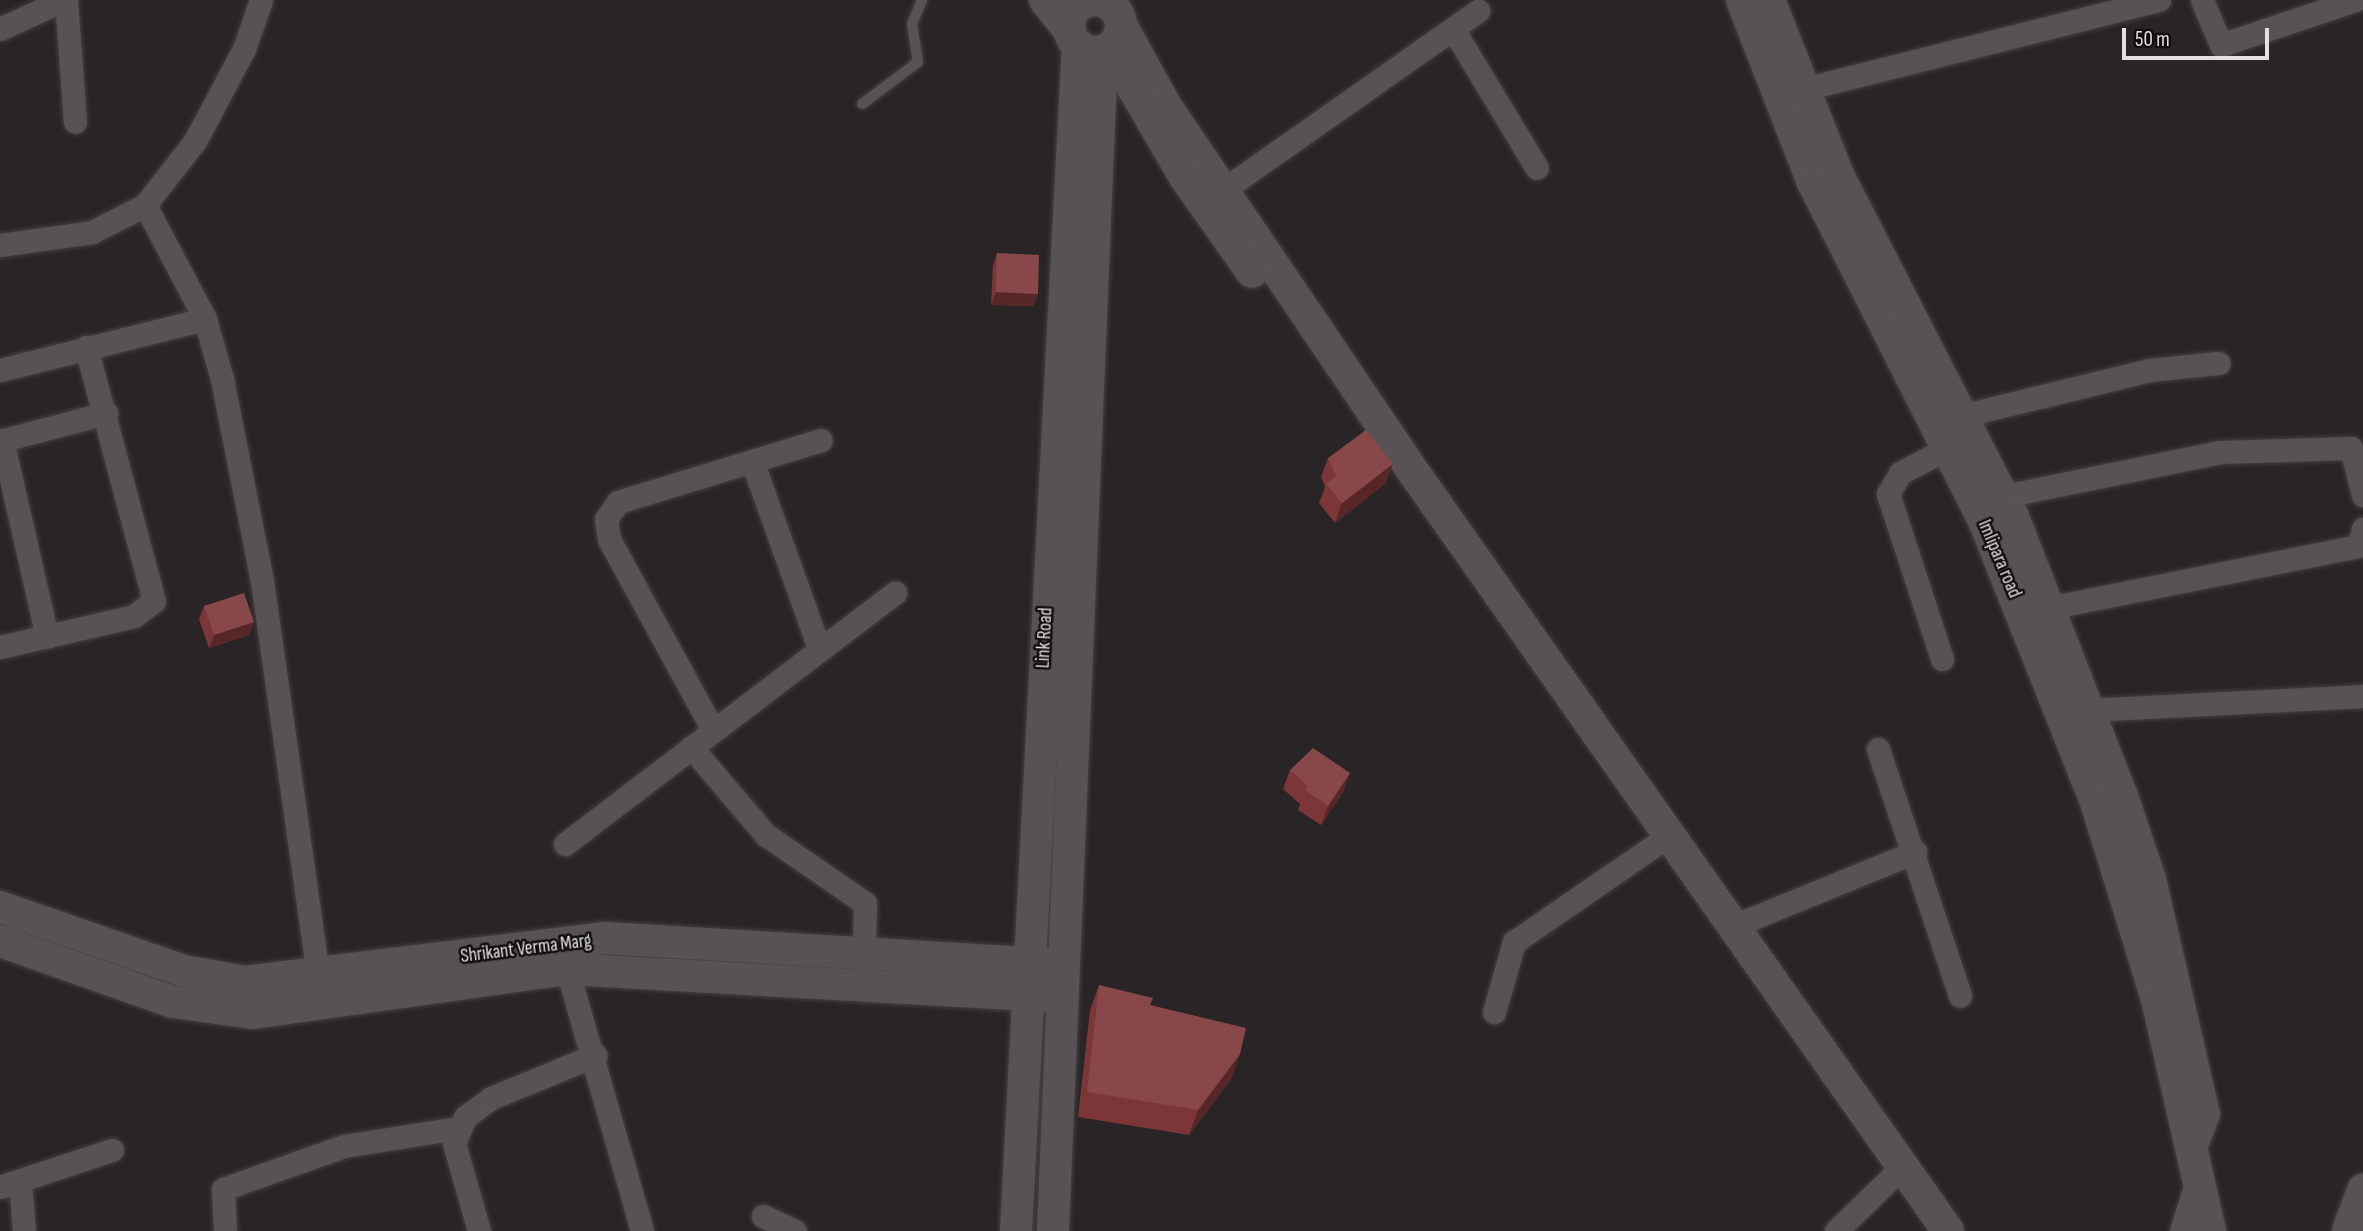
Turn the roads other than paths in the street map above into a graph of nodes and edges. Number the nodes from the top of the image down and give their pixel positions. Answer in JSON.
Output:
{"nodes":[{"id":1,"x":64,"y":0,"type":"edge"},
{"id":2,"x":261,"y":0,"type":"edge"},
{"id":3,"x":922,"y":0,"type":"edge"},
{"id":4,"x":1045,"y":0,"type":"edge"},
{"id":5,"x":1742,"y":0,"type":"edge"},
{"id":6,"x":1769,"y":0,"type":"edge"},
{"id":7,"x":2159,"y":0,"type":"edge"},
{"id":8,"x":2202,"y":0,"type":"edge"},
{"id":9,"x":2355,"y":0,"type":"edge"},
{"id":10,"x":1478,"y":11,"type":"dead end"},
{"id":11,"x":1094,"y":20,"type":"edge"},
{"id":12,"x":1452,"y":29,"type":"junction"},
{"id":13,"x":0,"y":30,"type":"edge"},
{"id":14,"x":1804,"y":89,"type":"junction"},
{"id":15,"x":862,"y":104,"type":"dead end"},
{"id":16,"x":75,"y":121,"type":"dead end"},
{"id":17,"x":1537,"y":168,"type":"dead end"},
{"id":18,"x":1223,"y":190,"type":"junction"},
{"id":19,"x":145,"y":205,"type":"junction"},
{"id":20,"x":0,"y":245,"type":"edge"},
{"id":21,"x":205,"y":319,"type":"junction"},
{"id":22,"x":86,"y":347,"type":"junction"},
{"id":23,"x":2219,"y":363,"type":"dead end"},
{"id":24,"x":0,"y":370,"type":"edge"},
{"id":25,"x":106,"y":413,"type":"junction"},
{"id":26,"x":1965,"y":415,"type":"junction"},
{"id":27,"x":1,"y":440,"type":"edge"},
{"id":28,"x":821,"y":440,"type":"dead end"},
{"id":29,"x":1948,"y":448,"type":"junction"},
{"id":30,"x":752,"y":461,"type":"junction"},
{"id":31,"x":2363,"y":495,"type":"edge"},
{"id":32,"x":2004,"y":496,"type":"junction"},
{"id":33,"x":2363,"y":528,"type":"edge"},
{"id":34,"x":895,"y":593,"type":"dead end"},
{"id":35,"x":2036,"y":611,"type":"junction"},
{"id":36,"x":47,"y":637,"type":"junction"},
{"id":37,"x":0,"y":647,"type":"edge"},
{"id":38,"x":820,"y":648,"type":"junction"},
{"id":39,"x":1942,"y":659,"type":"dead end"},
{"id":40,"x":2363,"y":696,"type":"edge"},
{"id":41,"x":2088,"y":710,"type":"junction"},
{"id":42,"x":713,"y":730,"type":"junction"},
{"id":43,"x":691,"y":747,"type":"junction"},
{"id":44,"x":1878,"y":749,"type":"dead end"},
{"id":45,"x":565,"y":844,"type":"dead end"},
{"id":46,"x":1655,"y":845,"type":"junction"},
{"id":47,"x":1915,"y":852,"type":"junction"},
{"id":48,"x":0,"y":907,"type":"edge"},
{"id":49,"x":1731,"y":927,"type":"junction"},
{"id":50,"x":0,"y":941,"type":"edge"},
{"id":51,"x":864,"y":952,"type":"junction"},
{"id":52,"x":1065,"y":965,"type":"junction"},
{"id":53,"x":567,"y":969,"type":"junction"},
{"id":54,"x":318,"y":976,"type":"junction"},
{"id":55,"x":1026,"y":978,"type":"junction"},
{"id":56,"x":1960,"y":996,"type":"dead end"},
{"id":57,"x":1063,"y":999,"type":"junction"},
{"id":58,"x":1494,"y":1012,"type":"dead end"},
{"id":59,"x":596,"y":1055,"type":"junction"},
{"id":60,"x":458,"y":1128,"type":"junction"},
{"id":61,"x":2194,"y":1140,"type":"junction"},
{"id":62,"x":112,"y":1150,"type":"dead end"},
{"id":63,"x":1896,"y":1172,"type":"junction"},
{"id":64,"x":2199,"y":1174,"type":"junction"},
{"id":65,"x":10,"y":1185,"type":"edge"},
{"id":66,"x":2363,"y":1190,"type":"edge"},
{"id":67,"x":763,"y":1216,"type":"dead end"},
{"id":68,"x":24,"y":1231,"type":"edge"},
{"id":69,"x":225,"y":1231,"type":"edge"},
{"id":70,"x":479,"y":1231,"type":"edge"},
{"id":71,"x":642,"y":1231,"type":"edge"},
{"id":72,"x":795,"y":1231,"type":"edge"},
{"id":73,"x":1016,"y":1231,"type":"edge"},
{"id":74,"x":1053,"y":1231,"type":"edge"},
{"id":75,"x":1836,"y":1231,"type":"edge"},
{"id":76,"x":1928,"y":1231,"type":"edge"},
{"id":77,"x":1948,"y":1231,"type":"edge"},
{"id":78,"x":2181,"y":1231,"type":"edge"},
{"id":79,"x":2210,"y":1231,"type":"edge"},
{"id":80,"x":2348,"y":1231,"type":"edge"}],
"edges":[{"from":1,"to":13,"type":"street"},
{"from":1,"to":16,"type":"street"},
{"from":2,"to":19,"type":"street"},
{"from":3,"to":15,"type":"lane"},
{"from":4,"to":11,"type":"street"},
{"from":5,"to":29,"type":"street","name":"Imlipara road"},
{"from":6,"to":14,"type":"street","name":"Imlipara road"},
{"from":7,"to":14,"type":"street"},
{"from":8,"to":9,"type":"street"},
{"from":10,"to":12,"type":"street"},
{"from":11,"to":18,"type":"street"},
{"from":11,"to":46,"type":"street"},
{"from":11,"to":52,"type":"street","name":"Link Road"},
{"from":11,"to":55,"type":"street","name":"Link Road"},
{"from":12,"to":17,"type":"street"},
{"from":12,"to":18,"type":"street"},
{"from":14,"to":26,"type":"street","name":"Imlipara road"},
{"from":18,"to":49,"type":"street"},
{"from":19,"to":20,"type":"street"},
{"from":19,"to":21,"type":"street"},
{"from":21,"to":22,"type":"street"},
{"from":21,"to":54,"type":"street"},
{"from":22,"to":24,"type":"street"},
{"from":22,"to":25,"type":"street"},
{"from":23,"to":26,"type":"street"},
{"from":25,"to":27,"type":"street"},
{"from":25,"to":36,"type":"street"},
{"from":26,"to":32,"type":"street","name":"Imlipara road"},
{"from":27,"to":36,"type":"street"},
{"from":28,"to":30,"type":"street"},
{"from":29,"to":35,"type":"street","name":"Imlipara road"},
{"from":29,"to":39,"type":"street"},
{"from":30,"to":38,"type":"street"},
{"from":30,"to":42,"type":"street"},
{"from":31,"to":32,"type":"street"},
{"from":32,"to":35,"type":"street","name":"Imlipara road"},
{"from":33,"to":35,"type":"street"},
{"from":34,"to":38,"type":"street"},
{"from":35,"to":41,"type":"street","name":"Imlipara road"},
{"from":35,"to":61,"type":"street","name":"Imlipara road"},
{"from":36,"to":37,"type":"street"},
{"from":38,"to":42,"type":"street"},
{"from":40,"to":41,"type":"street"},
{"from":41,"to":61,"type":"street","name":"Imlipara road"},
{"from":42,"to":43,"type":"street"},
{"from":43,"to":45,"type":"street"},
{"from":43,"to":51,"type":"street"},
{"from":44,"to":47,"type":"street"},
{"from":46,"to":58,"type":"street"},
{"from":46,"to":63,"type":"street"},
{"from":47,"to":49,"type":"street"},
{"from":47,"to":56,"type":"street"},
{"from":48,"to":54,"type":"street","name":"Shrikant Verma Marg"},
{"from":49,"to":63,"type":"street"},
{"from":50,"to":53,"type":"street","name":"Shrikant Verma Marg"},
{"from":51,"to":54,"type":"street","name":"Shrikant Verma Marg"},
{"from":51,"to":55,"type":"street","name":"Shrikant Verma Marg"},
{"from":52,"to":55,"type":"street","name":"Shrikant Verma Marg"},
{"from":52,"to":57,"type":"street","name":"Link Road"},
{"from":53,"to":55,"type":"street","name":"Shrikant Verma Marg"},
{"from":53,"to":59,"type":"street"},
{"from":55,"to":57,"type":"street","name":"Shrikant Verma Marg"},
{"from":55,"to":73,"type":"street","name":"Link Road"},
{"from":57,"to":74,"type":"street","name":"Link Road"},
{"from":59,"to":60,"type":"street"},
{"from":59,"to":71,"type":"street"},
{"from":60,"to":69,"type":"street"},
{"from":60,"to":70,"type":"street"},
{"from":61,"to":64,"type":"street","name":"Imlipara road"},
{"from":62,"to":65,"type":"street"},
{"from":63,"to":75,"type":"street"},
{"from":63,"to":76,"type":"street"},
{"from":63,"to":77,"type":"street"},
{"from":64,"to":78,"type":"street"},
{"from":64,"to":79,"type":"street","name":"Imlipara road"},
{"from":65,"to":68,"type":"street"},
{"from":66,"to":80,"type":"street"},
{"from":67,"to":72,"type":"street"}]}
